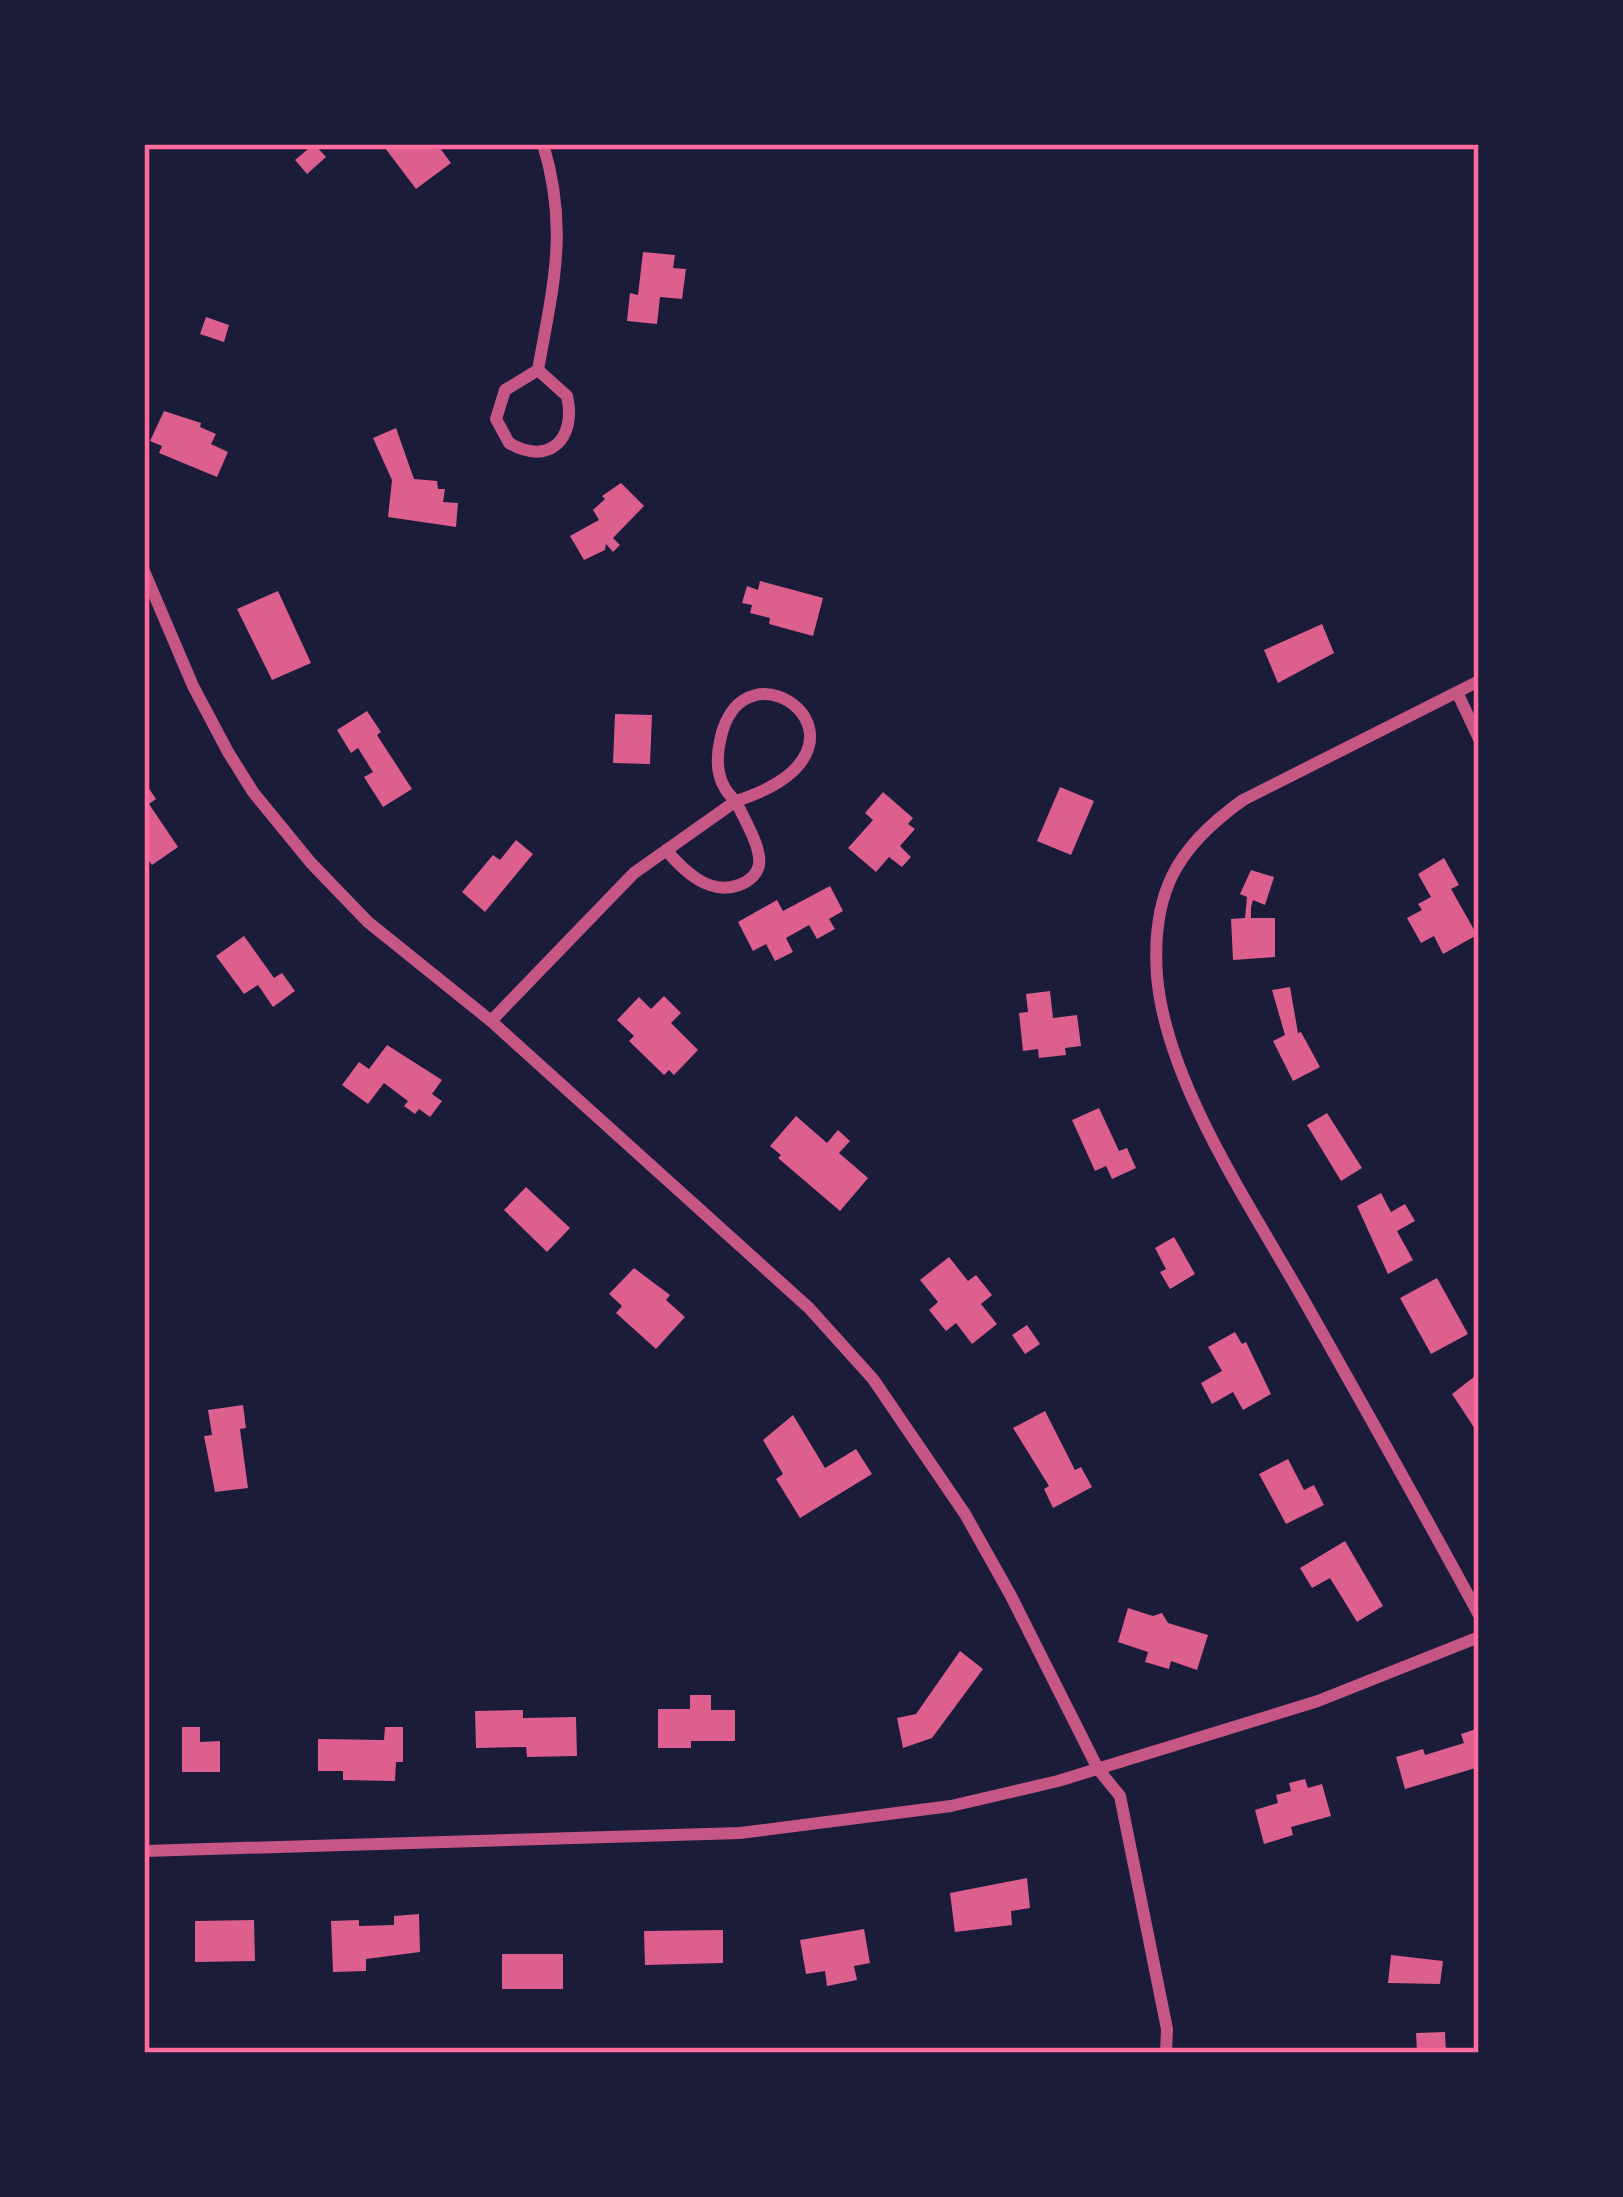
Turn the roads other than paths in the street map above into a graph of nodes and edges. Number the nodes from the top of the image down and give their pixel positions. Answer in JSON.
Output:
{"nodes":[{"id":1,"x":543,"y":144,"type":"edge"},
{"id":2,"x":538,"y":370,"type":"junction"},
{"id":3,"x":144,"y":571,"type":"edge"},
{"id":4,"x":1479,"y":681,"type":"edge"},
{"id":5,"x":1457,"y":692,"type":"junction"},
{"id":6,"x":1479,"y":739,"type":"edge"},
{"id":7,"x":736,"y":801,"type":"junction"},
{"id":8,"x":666,"y":850,"type":"junction"},
{"id":9,"x":491,"y":1021,"type":"junction"},
{"id":10,"x":1479,"y":1615,"type":"edge"},
{"id":11,"x":1479,"y":1636,"type":"edge"},
{"id":12,"x":1098,"y":1769,"type":"junction"},
{"id":13,"x":144,"y":1851,"type":"edge"},
{"id":14,"x":1166,"y":2053,"type":"edge"}],
"edges":[{"from":1,"to":2,"type":"street"},
{"from":2,"to":2,"type":"street"},
{"from":3,"to":9,"type":"street"},
{"from":4,"to":5,"type":"street"},
{"from":5,"to":6,"type":"street"},
{"from":5,"to":10,"type":"street"},
{"from":7,"to":7,"type":"street"},
{"from":7,"to":8,"type":"street"},
{"from":7,"to":8,"type":"street"},
{"from":8,"to":9,"type":"street"},
{"from":9,"to":12,"type":"street"},
{"from":11,"to":12,"type":"street"},
{"from":12,"to":13,"type":"street"},
{"from":12,"to":14,"type":"street"}]}
